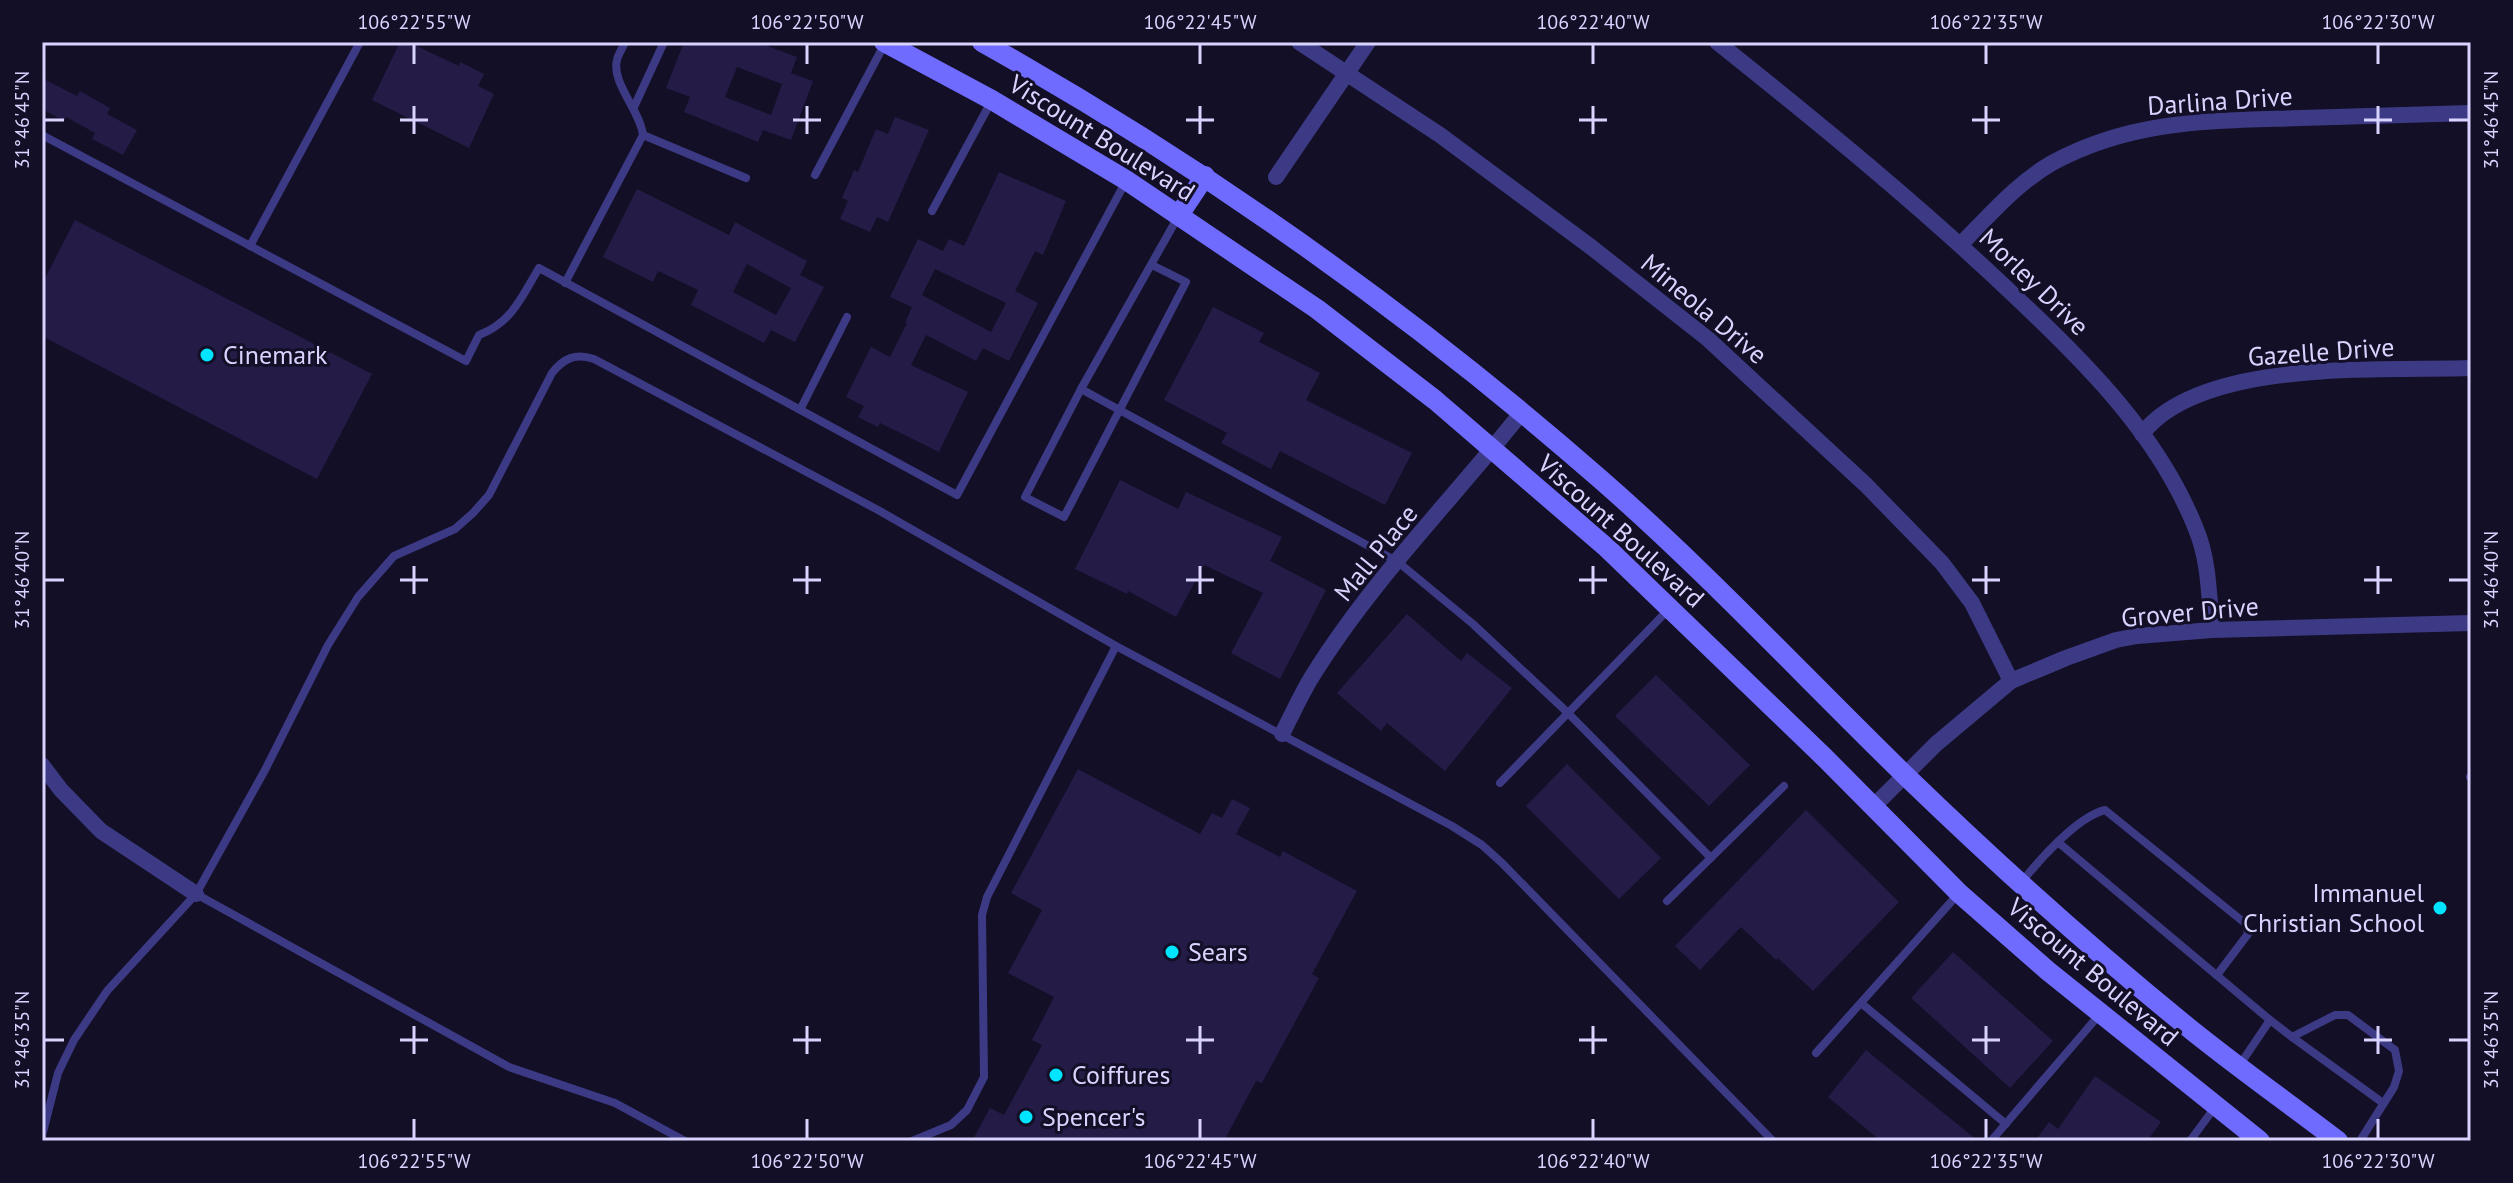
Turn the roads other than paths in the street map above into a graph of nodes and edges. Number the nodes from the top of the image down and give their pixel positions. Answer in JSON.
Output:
{"nodes":[{"id":1,"x":360,"y":42,"type":"edge"},
{"id":2,"x":625,"y":42,"type":"edge"},
{"id":3,"x":664,"y":42,"type":"edge"},
{"id":4,"x":884,"y":42,"type":"edge"},
{"id":5,"x":982,"y":42,"type":"edge"},
{"id":6,"x":1299,"y":42,"type":"edge"},
{"id":7,"x":1368,"y":42,"type":"edge"},
{"id":8,"x":1717,"y":42,"type":"edge"},
{"id":9,"x":1348,"y":72,"type":"junction"},
{"id":10,"x":992,"y":100,"type":"junction"},
{"id":11,"x":634,"y":107,"type":"junction"},
{"id":12,"x":2471,"y":113,"type":"edge"},
{"id":13,"x":42,"y":135,"type":"edge"},
{"id":14,"x":643,"y":135,"type":"junction"},
{"id":15,"x":815,"y":175,"type":"dead end"},
{"id":16,"x":1205,"y":176,"type":"junction"},
{"id":17,"x":1276,"y":177,"type":"dead end"},
{"id":18,"x":746,"y":178,"type":"dead end"},
{"id":19,"x":1126,"y":180,"type":"junction"},
{"id":20,"x":932,"y":211,"type":"dead end"},
{"id":21,"x":1179,"y":215,"type":"junction"},
{"id":22,"x":1961,"y":244,"type":"junction"},
{"id":23,"x":250,"y":246,"type":"junction"},
{"id":24,"x":1152,"y":265,"type":"junction"},
{"id":25,"x":565,"y":283,"type":"junction"},
{"id":26,"x":847,"y":317,"type":"dead end"},
{"id":27,"x":2471,"y":368,"type":"edge"},
{"id":28,"x":1081,"y":389,"type":"junction"},
{"id":29,"x":1118,"y":409,"type":"junction"},
{"id":30,"x":800,"y":410,"type":"junction"},
{"id":31,"x":1522,"y":412,"type":"junction"},
{"id":32,"x":2142,"y":434,"type":"junction"},
{"id":33,"x":1492,"y":450,"type":"junction"},
{"id":34,"x":1398,"y":562,"type":"junction"},
{"id":35,"x":1670,"y":608,"type":"junction"},
{"id":36,"x":2471,"y":623,"type":"edge"},
{"id":37,"x":2212,"y":630,"type":"junction"},
{"id":38,"x":1116,"y":646,"type":"junction"},
{"id":39,"x":2011,"y":681,"type":"junction"},
{"id":40,"x":1568,"y":713,"type":"junction"},
{"id":41,"x":1282,"y":734,"type":"junction"},
{"id":42,"x":42,"y":765,"type":"edge"},
{"id":43,"x":1906,"y":776,"type":"junction"},
{"id":44,"x":1500,"y":783,"type":"dead end"},
{"id":45,"x":1784,"y":786,"type":"dead end"},
{"id":46,"x":1873,"y":807,"type":"junction"},
{"id":47,"x":2059,"y":843,"type":"junction"},
{"id":48,"x":1711,"y":858,"type":"junction"},
{"id":49,"x":2020,"y":883,"type":"junction"},
{"id":50,"x":1959,"y":893,"type":"junction"},
{"id":51,"x":196,"y":894,"type":"junction"},
{"id":52,"x":1667,"y":901,"type":"dead end"},
{"id":53,"x":2217,"y":975,"type":"junction"},
{"id":54,"x":1861,"y":1003,"type":"junction"},
{"id":55,"x":2101,"y":1013,"type":"junction"},
{"id":56,"x":2270,"y":1020,"type":"junction"},
{"id":57,"x":2292,"y":1037,"type":"junction"},
{"id":58,"x":1816,"y":1053,"type":"dead end"},
{"id":59,"x":2239,"y":1066,"type":"junction"},
{"id":60,"x":2383,"y":1103,"type":"junction"},
{"id":61,"x":2215,"y":1107,"type":"junction"},
{"id":62,"x":2006,"y":1124,"type":"junction"},
{"id":63,"x":42,"y":1136,"type":"edge"},
{"id":64,"x":685,"y":1141,"type":"edge"},
{"id":65,"x":912,"y":1141,"type":"edge"},
{"id":66,"x":1773,"y":1141,"type":"edge"},
{"id":67,"x":1991,"y":1141,"type":"edge"},
{"id":68,"x":2190,"y":1141,"type":"edge"},
{"id":69,"x":2260,"y":1141,"type":"edge"},
{"id":70,"x":2338,"y":1141,"type":"edge"},
{"id":71,"x":2360,"y":1141,"type":"edge"}],
"edges":[{"from":1,"to":23,"type":"lane"},
{"from":2,"to":11,"type":"lane"},
{"from":3,"to":11,"type":"lane"},
{"from":4,"to":10,"type":"main road","name":"Viscount Boulevard"},
{"from":4,"to":15,"type":"lane"},
{"from":5,"to":16,"type":"main road","name":"Viscount Boulevard"},
{"from":6,"to":9,"type":"street","name":"Mineola Drive"},
{"from":7,"to":9,"type":"street"},
{"from":8,"to":22,"type":"street","name":"Morley Drive"},
{"from":9,"to":17,"type":"street"},
{"from":9,"to":39,"type":"street","name":"Mineola Drive"},
{"from":10,"to":19,"type":"main road","name":"Viscount Boulevard"},
{"from":10,"to":20,"type":"lane"},
{"from":11,"to":14,"type":"lane"},
{"from":12,"to":22,"type":"street","name":"Darlina Drive"},
{"from":13,"to":23,"type":"lane"},
{"from":14,"to":18,"type":"lane"},
{"from":14,"to":25,"type":"lane"},
{"from":16,"to":21,"type":"main road"},
{"from":16,"to":31,"type":"main road","name":"Viscount Boulevard"},
{"from":19,"to":21,"type":"main road","name":"Viscount Boulevard"},
{"from":19,"to":30,"type":"lane"},
{"from":21,"to":24,"type":"lane"},
{"from":21,"to":33,"type":"main road","name":"Viscount Boulevard"},
{"from":22,"to":32,"type":"street","name":"Morley Drive"},
{"from":23,"to":25,"type":"lane"},
{"from":24,"to":28,"type":"lane"},
{"from":24,"to":29,"type":"lane"},
{"from":25,"to":30,"type":"lane"},
{"from":26,"to":30,"type":"lane"},
{"from":27,"to":32,"type":"street","name":"Gazelle Drive"},
{"from":28,"to":29,"type":"lane"},
{"from":28,"to":29,"type":"lane"},
{"from":29,"to":34,"type":"lane"},
{"from":31,"to":33,"type":"street","name":"Mall Place"},
{"from":31,"to":43,"type":"main road","name":"Viscount Boulevard"},
{"from":32,"to":37,"type":"street","name":"Morley Drive"},
{"from":33,"to":34,"type":"street","name":"Mall Place"},
{"from":33,"to":35,"type":"main road","name":"Viscount Boulevard"},
{"from":34,"to":40,"type":"lane"},
{"from":34,"to":41,"type":"street","name":"Mall Place"},
{"from":35,"to":40,"type":"lane"},
{"from":35,"to":46,"type":"main road","name":"Viscount Boulevard"},
{"from":36,"to":37,"type":"street","name":"Grover Drive"},
{"from":37,"to":39,"type":"street","name":"Grover Drive"},
{"from":38,"to":41,"type":"lane"},
{"from":38,"to":51,"type":"lane"},
{"from":38,"to":65,"type":"lane"},
{"from":39,"to":43,"type":"street","name":"Grover Drive"},
{"from":40,"to":44,"type":"lane"},
{"from":40,"to":48,"type":"lane"},
{"from":41,"to":66,"type":"lane"},
{"from":42,"to":51,"type":"street"},
{"from":43,"to":46,"type":"street","name":"Grover Drive"},
{"from":43,"to":49,"type":"main road","name":"Viscount Boulevard"},
{"from":45,"to":48,"type":"lane"},
{"from":46,"to":50,"type":"main road","name":"Viscount Boulevard"},
{"from":47,"to":49,"type":"lane"},
{"from":47,"to":53,"type":"lane"},
{"from":47,"to":53,"type":"lane"},
{"from":48,"to":52,"type":"lane"},
{"from":49,"to":59,"type":"main road","name":"Viscount Boulevard"},
{"from":50,"to":54,"type":"lane"},
{"from":50,"to":55,"type":"main road","name":"Viscount Boulevard"},
{"from":51,"to":63,"type":"lane"},
{"from":51,"to":64,"type":"lane"},
{"from":53,"to":56,"type":"lane"},
{"from":54,"to":58,"type":"lane"},
{"from":54,"to":62,"type":"lane"},
{"from":55,"to":61,"type":"main road","name":"Viscount Boulevard"},
{"from":55,"to":62,"type":"lane"},
{"from":56,"to":57,"type":"lane"},
{"from":56,"to":59,"type":"lane"},
{"from":57,"to":60,"type":"lane"},
{"from":57,"to":60,"type":"lane"},
{"from":59,"to":70,"type":"main road","name":"Viscount Boulevard"},
{"from":60,"to":71,"type":"lane"},
{"from":61,"to":68,"type":"lane"},
{"from":61,"to":69,"type":"main road","name":"Viscount Boulevard"},
{"from":62,"to":67,"type":"lane"}]}
